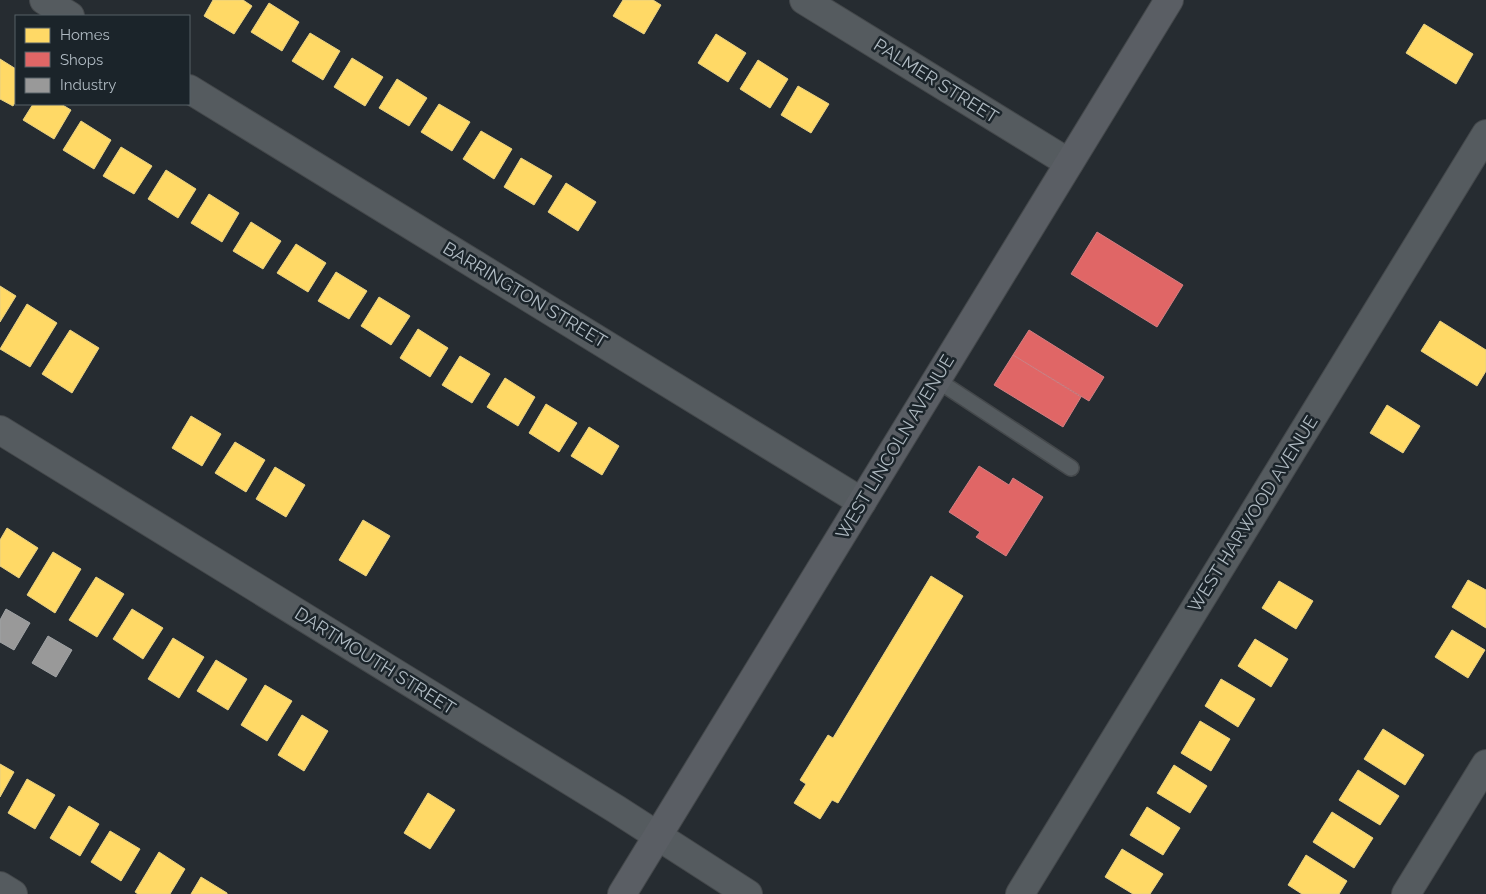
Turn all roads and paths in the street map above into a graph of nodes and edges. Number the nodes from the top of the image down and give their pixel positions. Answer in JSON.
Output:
{"nodes":[{"id":1,"x":44,"y":0,"type":"edge"},
{"id":2,"x":804,"y":0,"type":"edge"},
{"id":3,"x":1169,"y":0,"type":"edge"},
{"id":4,"x":68,"y":15,"type":"edge"},
{"id":5,"x":190,"y":90,"type":"edge"},
{"id":6,"x":1486,"y":134,"type":"edge"},
{"id":7,"x":1069,"y":163,"type":"junction"},
{"id":8,"x":937,"y":380,"type":"junction"},
{"id":9,"x":0,"y":430,"type":"edge"},
{"id":10,"x":1070,"y":468,"type":"dead end"},
{"id":11,"x":862,"y":502,"type":"junction"},
{"id":12,"x":1486,"y":764,"type":"edge"},
{"id":13,"x":658,"y":836,"type":"junction"},
{"id":14,"x":0,"y":886,"type":"edge"},
{"id":15,"x":13,"y":894,"type":"edge"},
{"id":16,"x":622,"y":894,"type":"edge"},
{"id":17,"x":748,"y":894,"type":"edge"},
{"id":18,"x":1020,"y":894,"type":"edge"},
{"id":19,"x":1406,"y":894,"type":"edge"}],
"edges":[{"from":1,"to":4,"type":"street"},
{"from":2,"to":7,"type":"street","name":"PALMER STREET"},
{"from":3,"to":7,"type":"street","name":"WEST LINCOLN AVENUE"},
{"from":5,"to":11,"type":"street","name":"BARRINGTON STREET"},
{"from":6,"to":18,"type":"street","name":"WEST HARWOOD AVENUE"},
{"from":7,"to":8,"type":"street","name":"WEST LINCOLN AVENUE"},
{"from":8,"to":10,"type":"lane"},
{"from":8,"to":11,"type":"street","name":"WEST LINCOLN AVENUE"},
{"from":9,"to":13,"type":"street","name":"DARTMOUTH STREET"},
{"from":11,"to":13,"type":"street","name":"WEST LINCOLN AVENUE"},
{"from":12,"to":19,"type":"street"},
{"from":13,"to":16,"type":"street","name":"WEST LINCOLN AVENUE"},
{"from":13,"to":17,"type":"street","name":"DARTMOUTH STREET"},
{"from":14,"to":15,"type":"street"}]}
